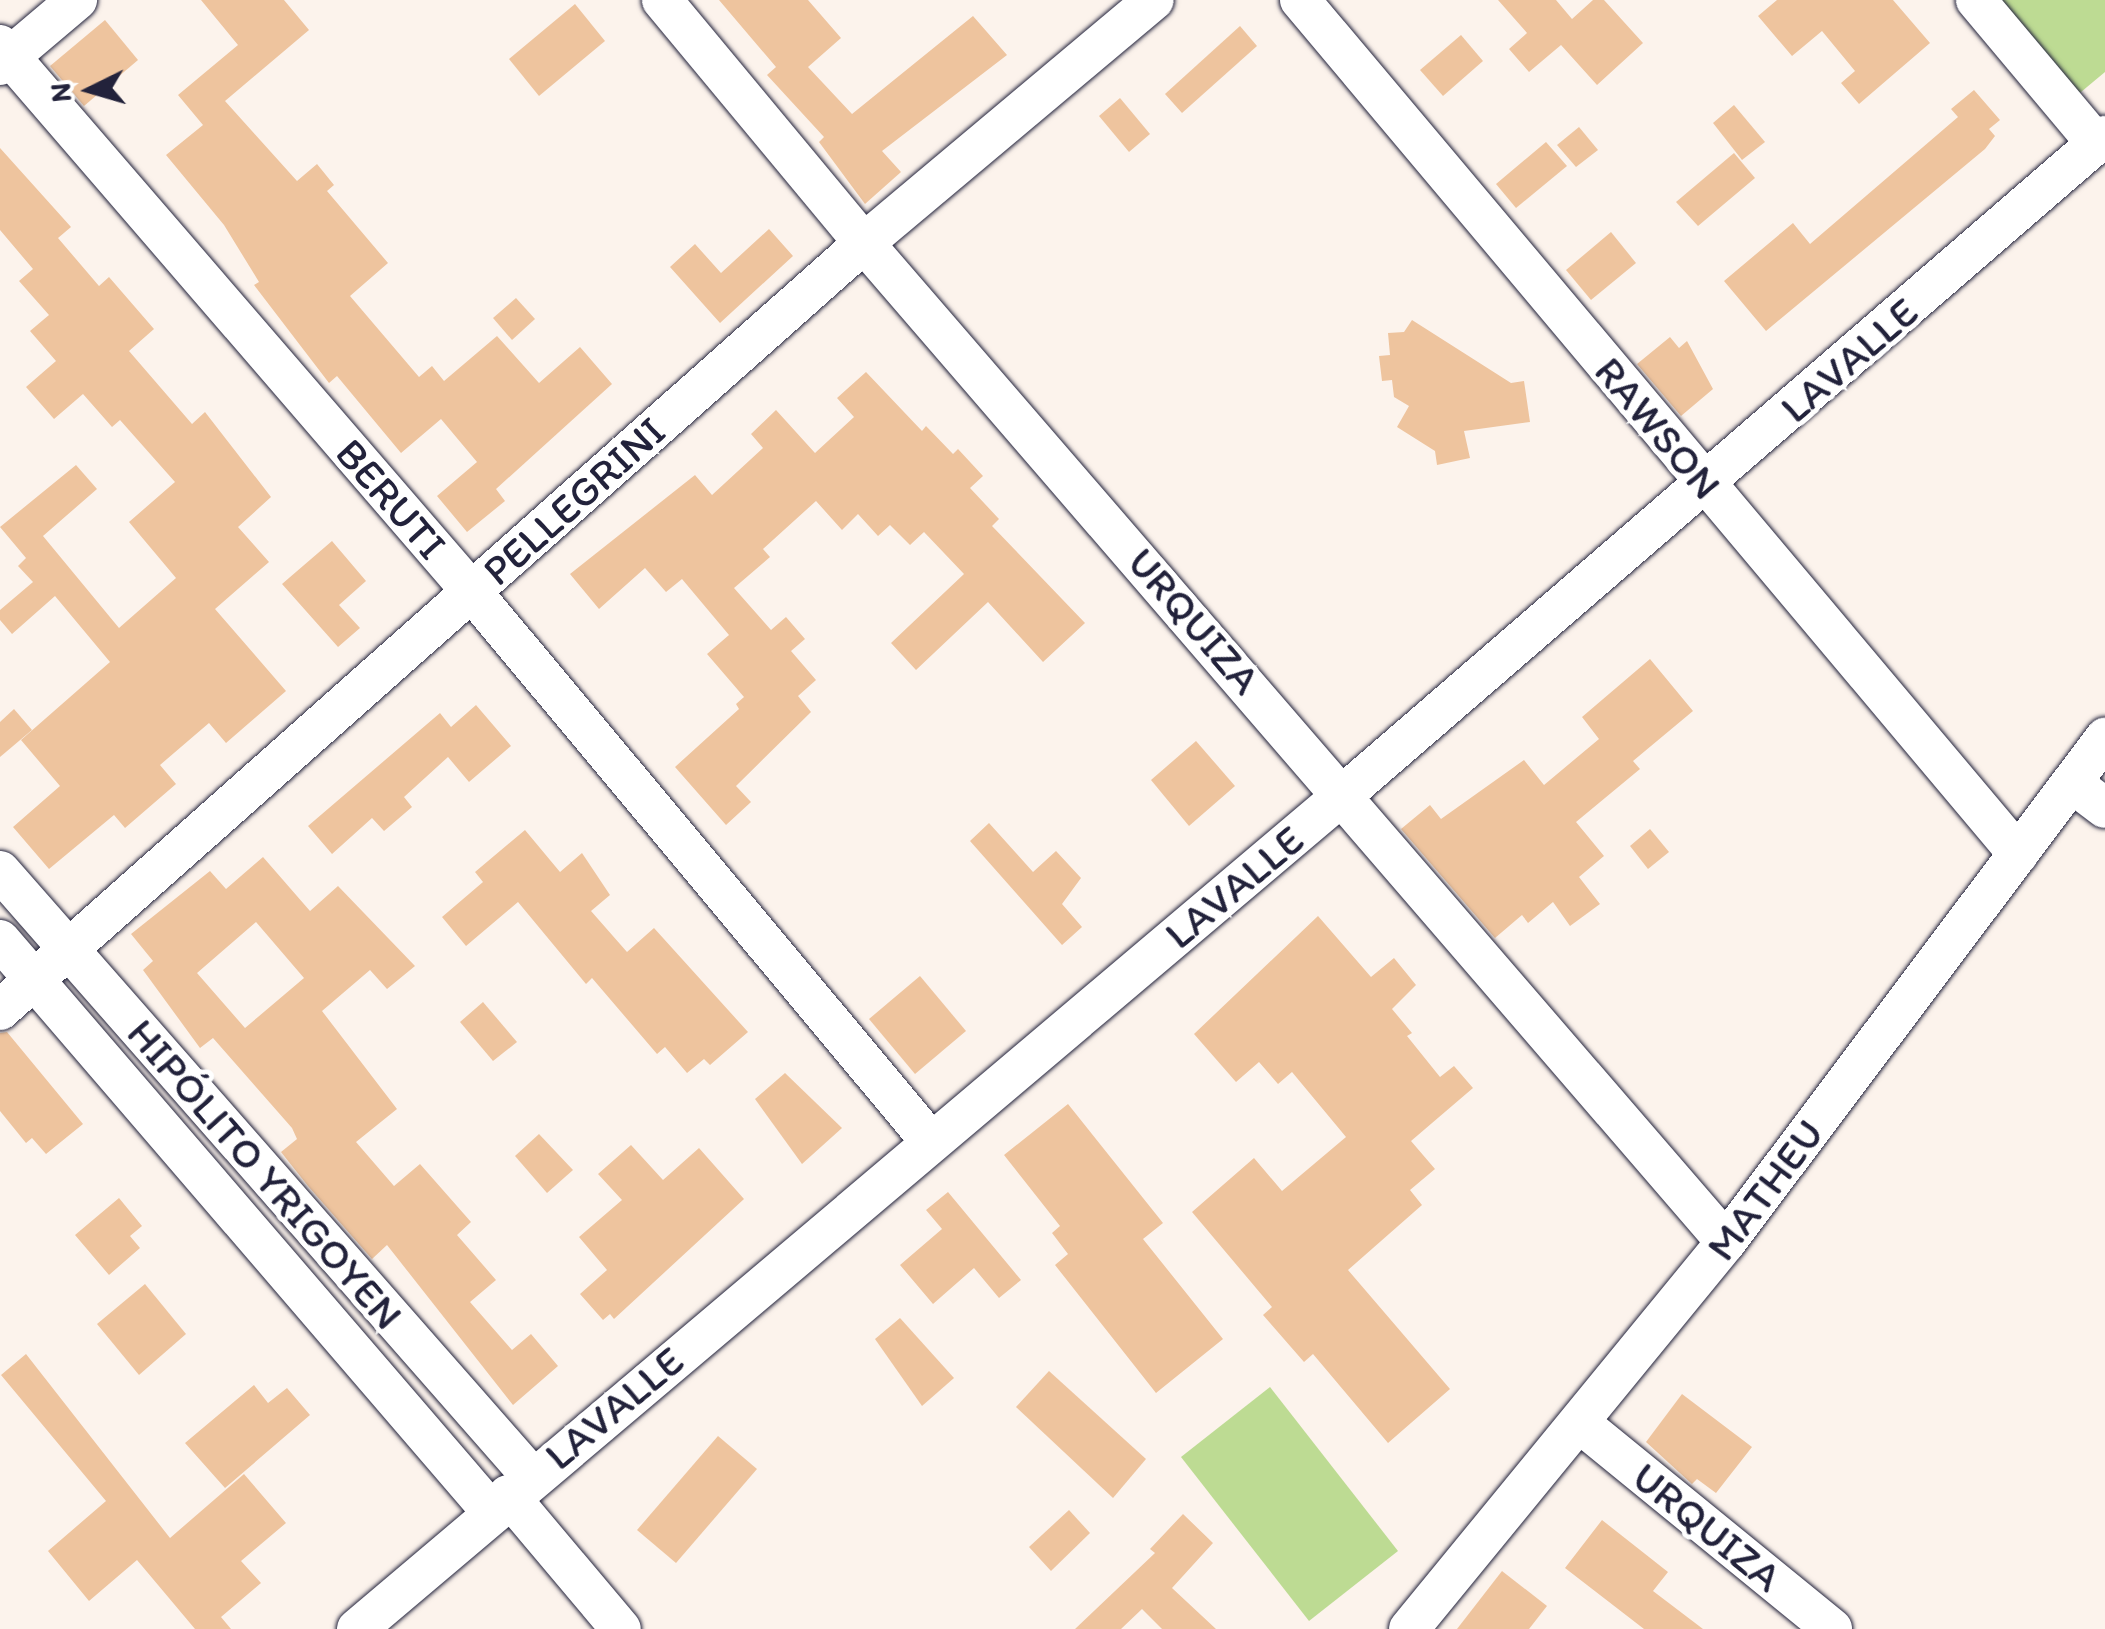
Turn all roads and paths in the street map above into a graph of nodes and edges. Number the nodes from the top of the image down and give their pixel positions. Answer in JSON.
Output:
{"nodes":[{"id":1,"x":77,"y":0,"type":"edge"},
{"id":2,"x":662,"y":0,"type":"edge"},
{"id":3,"x":1154,"y":0,"type":"edge"},
{"id":4,"x":1300,"y":0,"type":"edge"},
{"id":5,"x":1976,"y":0,"type":"edge"},
{"id":6,"x":3,"y":55,"type":"edge"},
{"id":7,"x":2101,"y":140,"type":"edge"},
{"id":8,"x":864,"y":243,"type":"junction"},
{"id":9,"x":1705,"y":485,"type":"junction"},
{"id":10,"x":472,"y":592,"type":"junction"},
{"id":11,"x":2105,"y":738,"type":"edge"},
{"id":12,"x":2072,"y":782,"type":"junction"},
{"id":13,"x":1344,"y":794,"type":"junction"},
{"id":14,"x":2105,"y":808,"type":"edge"},
{"id":15,"x":2018,"y":854,"type":"junction"},
{"id":16,"x":0,"y":870,"type":"edge"},
{"id":17,"x":0,"y":940,"type":"edge"},
{"id":18,"x":70,"y":952,"type":"junction"},
{"id":19,"x":35,"y":981,"type":"junction"},
{"id":20,"x":0,"y":1010,"type":"edge"},
{"id":21,"x":932,"y":1142,"type":"junction"},
{"id":22,"x":1726,"y":1242,"type":"junction"},
{"id":23,"x":1581,"y":1424,"type":"junction"},
{"id":24,"x":510,"y":1494,"type":"junction"},
{"id":25,"x":357,"y":1629,"type":"edge"},
{"id":26,"x":621,"y":1629,"type":"edge"},
{"id":27,"x":1409,"y":1629,"type":"edge"},
{"id":28,"x":1832,"y":1629,"type":"edge"}],
"edges":[{"from":1,"to":6,"type":"street"},
{"from":2,"to":8,"type":"street","name":"URQUIZA"},
{"from":3,"to":8,"type":"street","name":"PELLEGRINI"},
{"from":4,"to":9,"type":"street","name":"RAWSON"},
{"from":5,"to":7,"type":"street"},
{"from":6,"to":10,"type":"street","name":"BERUTI"},
{"from":7,"to":9,"type":"street","name":"LAVALLE"},
{"from":8,"to":10,"type":"street","name":"PELLEGRINI"},
{"from":8,"to":13,"type":"street","name":"URQUIZA"},
{"from":9,"to":13,"type":"street","name":"LAVALLE"},
{"from":9,"to":15,"type":"street","name":"RAWSON"},
{"from":10,"to":18,"type":"street","name":"PELLEGRINI"},
{"from":10,"to":21,"type":"street","name":"BERUTI"},
{"from":11,"to":12,"type":"street","name":"MATHEU"},
{"from":12,"to":14,"type":"street"},
{"from":12,"to":15,"type":"street","name":"MATHEU"},
{"from":13,"to":21,"type":"street","name":"LAVALLE"},
{"from":13,"to":22,"type":"street","name":"URQUIZA"},
{"from":15,"to":22,"type":"street","name":"MATHEU"},
{"from":16,"to":18,"type":"street","name":"HIPÓLITO YRIGOYEN"},
{"from":17,"to":19,"type":"street","name":"HIPÓLITO YRIGOYEN"},
{"from":18,"to":19,"type":"street","name":"PELLEGRINI"},
{"from":18,"to":24,"type":"street","name":"HIPÓLITO YRIGOYEN"},
{"from":19,"to":20,"type":"street","name":"PELLEGRINI"},
{"from":19,"to":24,"type":"street","name":"HIPÓLITO YRIGOYEN"},
{"from":21,"to":24,"type":"street","name":"LAVALLE"},
{"from":22,"to":23,"type":"street","name":"MATHEU"},
{"from":23,"to":27,"type":"street","name":"MATHEU"},
{"from":23,"to":28,"type":"street","name":"URQUIZA"},
{"from":24,"to":25,"type":"street","name":"LAVALLE"},
{"from":24,"to":26,"type":"street","name":"HIPÓLITO YRIGOYEN"}]}
